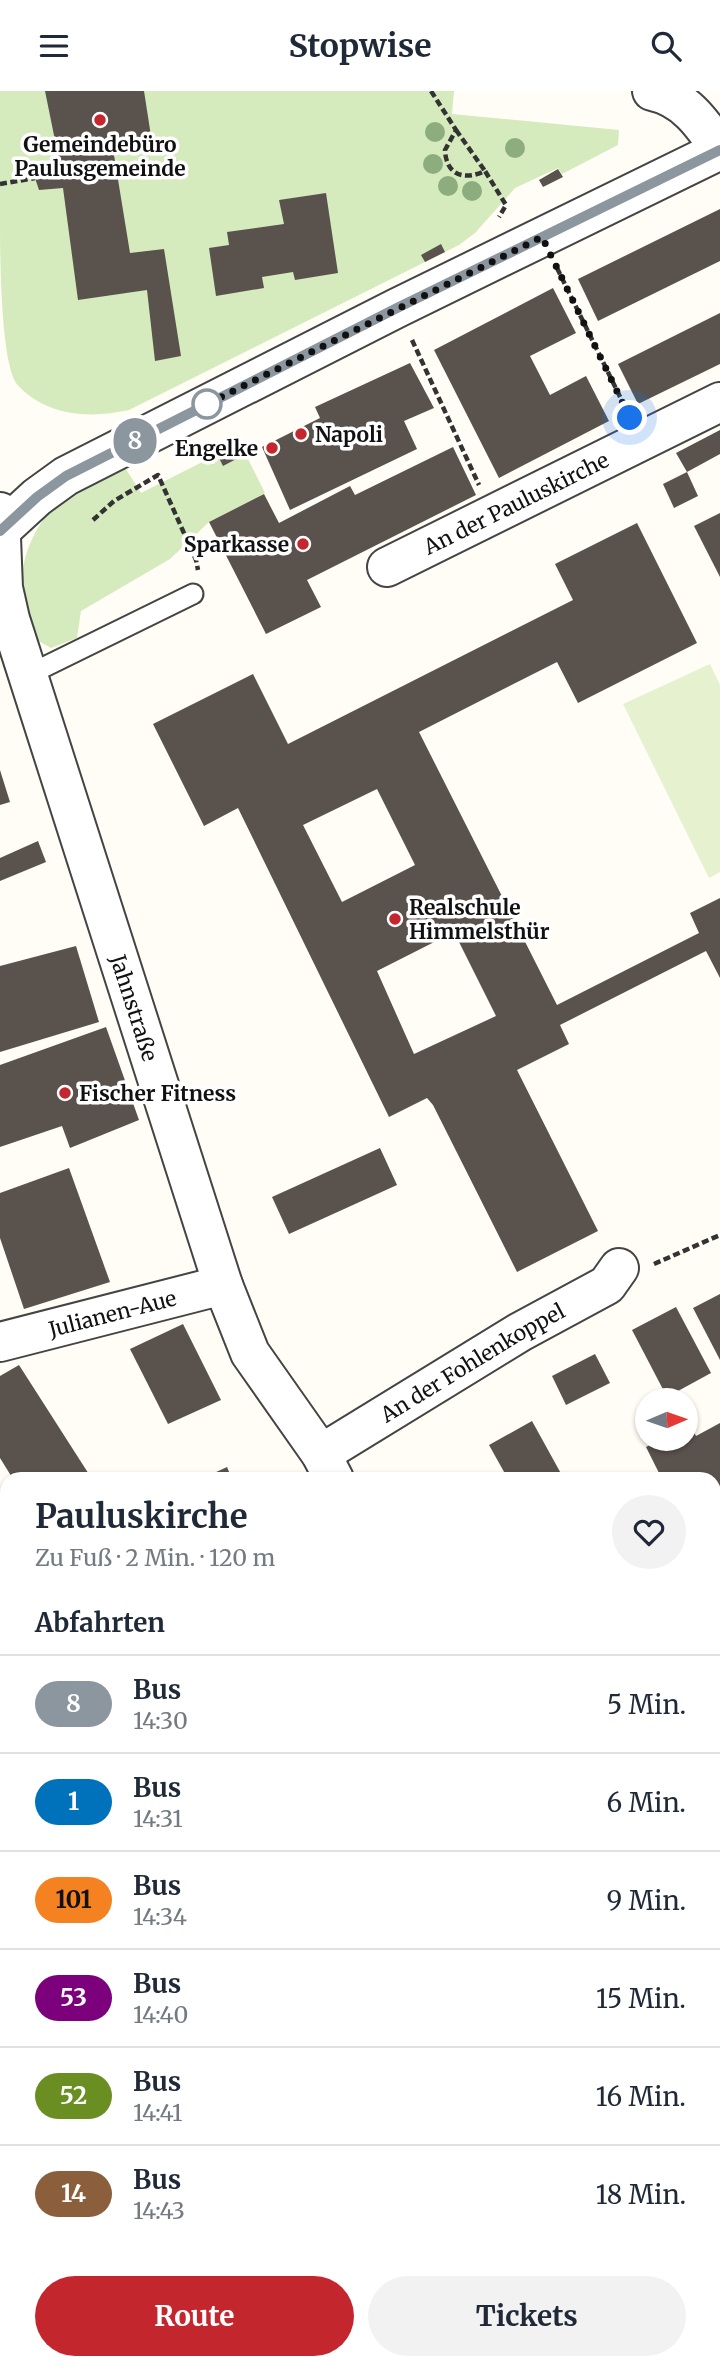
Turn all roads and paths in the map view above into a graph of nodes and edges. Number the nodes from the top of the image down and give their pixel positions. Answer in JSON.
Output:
{"nodes":[{"id":1,"x":431,"y":91,"type":"edge"},
{"id":2,"x":652,"y":91,"type":"edge"},
{"id":3,"x":456,"y":130,"type":"junction"},
{"id":4,"x":720,"y":150,"type":"edge"},
{"id":5,"x":485,"y":171,"type":"junction"},
{"id":6,"x":36,"y":179,"type":"dead end"},
{"id":7,"x":0,"y":184,"type":"edge"},
{"id":8,"x":496,"y":222,"type":"dead end"},
{"id":9,"x":542,"y":237,"type":"junction"},
{"id":10,"x":397,"y":308,"type":"junction"},
{"id":11,"x":720,"y":402,"type":"edge"},
{"id":12,"x":641,"y":440,"type":"junction"},
{"id":13,"x":493,"y":514,"type":"junction"},
{"id":14,"x":93,"y":520,"type":"dead end"},
{"id":15,"x":1,"y":524,"type":"edge"},
{"id":16,"x":387,"y":567,"type":"dead end"},
{"id":17,"x":193,"y":594,"type":"joint"},
{"id":18,"x":28,"y":675,"type":"junction"},
{"id":19,"x":720,"y":1235,"type":"edge"},
{"id":20,"x":613,"y":1276,"type":"joint"},
{"id":21,"x":223,"y":1285,"type":"junction"},
{"id":22,"x":0,"y":1342,"type":"edge"},
{"id":23,"x":327,"y":1467,"type":"edge"}],
"edges":[{"from":1,"to":3,"type":"path"},
{"from":2,"to":4,"type":"street"},
{"from":3,"to":5,"type":"path"},
{"from":3,"to":5,"type":"path"},
{"from":4,"to":9,"type":"street"},
{"from":5,"to":8,"type":"path"},
{"from":6,"to":7,"type":"path"},
{"from":9,"to":10,"type":"street"},
{"from":9,"to":12,"type":"path"},
{"from":10,"to":13,"type":"path"},
{"from":10,"to":15,"type":"street"},
{"from":11,"to":12,"type":"street","name":"An der Pauluskirche"},
{"from":12,"to":13,"type":"street","name":"An der Pauluskirche"},
{"from":13,"to":16,"type":"street","name":"An der Pauluskirche"},
{"from":14,"to":17,"type":"path"},
{"from":15,"to":18,"type":"street","name":"Jahnstraße"},
{"from":17,"to":18,"type":"lane"},
{"from":18,"to":21,"type":"street","name":"Jahnstraße"},
{"from":19,"to":20,"type":"path"},
{"from":20,"to":23,"type":"street","name":"An der Fohlenkoppel"},
{"from":21,"to":22,"type":"street","name":"Julianen-Aue"},
{"from":21,"to":23,"type":"street","name":"Jahnstraße"}]}
